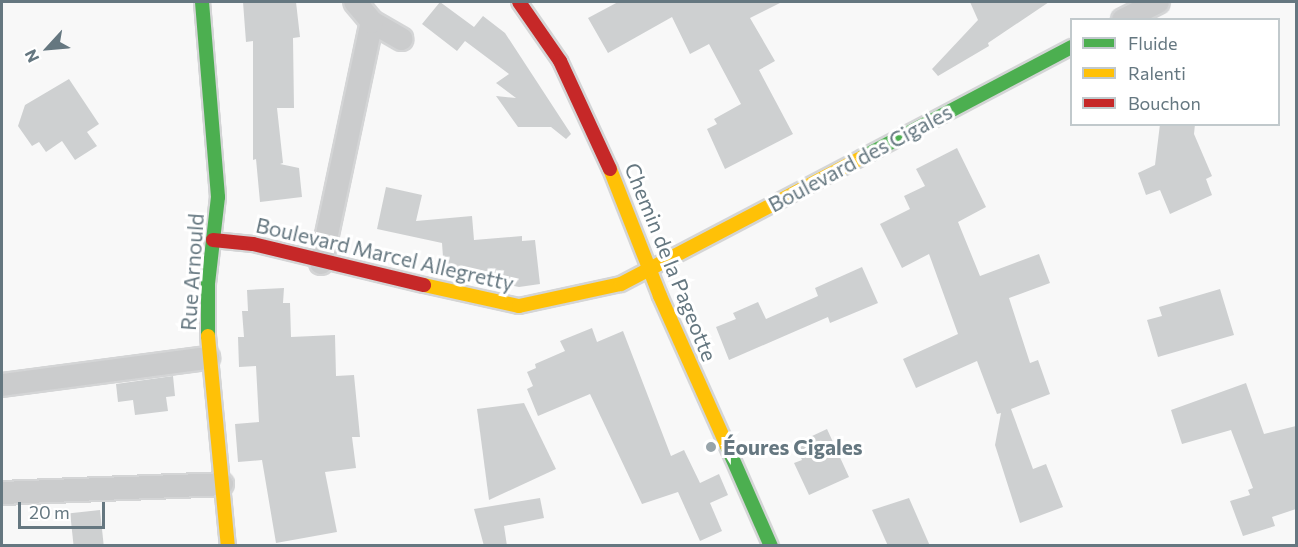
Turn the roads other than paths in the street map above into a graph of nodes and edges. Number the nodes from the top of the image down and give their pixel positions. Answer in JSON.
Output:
{"nodes":[{"id":1,"x":202,"y":2,"type":"edge"},
{"id":2,"x":355,"y":2,"type":"edge"},
{"id":3,"x":519,"y":2,"type":"edge"},
{"id":4,"x":1158,"y":2,"type":"edge"},
{"id":5,"x":1128,"y":18,"type":"edge"},
{"id":6,"x":372,"y":22,"type":"junction"},
{"id":7,"x":402,"y":39,"type":"dead end"},
{"id":8,"x":1070,"y":48,"type":"edge"},
{"id":9,"x":213,"y":240,"type":"junction"},
{"id":10,"x":321,"y":263,"type":"junction"},
{"id":11,"x":650,"y":270,"type":"junction"},
{"id":12,"x":208,"y":358,"type":"junction"},
{"id":13,"x":2,"y":384,"type":"edge"},
{"id":14,"x":222,"y":484,"type":"junction"},
{"id":15,"x":2,"y":493,"type":"edge"},
{"id":16,"x":228,"y":546,"type":"edge"},
{"id":17,"x":771,"y":546,"type":"edge"}],
"edges":[{"from":1,"to":9,"type":"street","name":"Rue Arnould"},
{"from":2,"to":6,"type":"street"},
{"from":3,"to":11,"type":"street","name":"Chemin de la Pageotte"},
{"from":4,"to":5,"type":"street"},
{"from":6,"to":7,"type":"street"},
{"from":6,"to":10,"type":"street"},
{"from":8,"to":11,"type":"street","name":"Boulevard des Cigales"},
{"from":9,"to":10,"type":"street","name":"Boulevard Marcel Allegretty"},
{"from":9,"to":12,"type":"street","name":"Rue Arnould"},
{"from":10,"to":11,"type":"street","name":"Boulevard Marcel Allegretty"},
{"from":11,"to":17,"type":"street","name":"Chemin de la Pageotte"},
{"from":12,"to":13,"type":"street"},
{"from":12,"to":14,"type":"street","name":"Rue Arnould"},
{"from":14,"to":15,"type":"street"},
{"from":14,"to":16,"type":"street","name":"Rue Arnould"}]}
